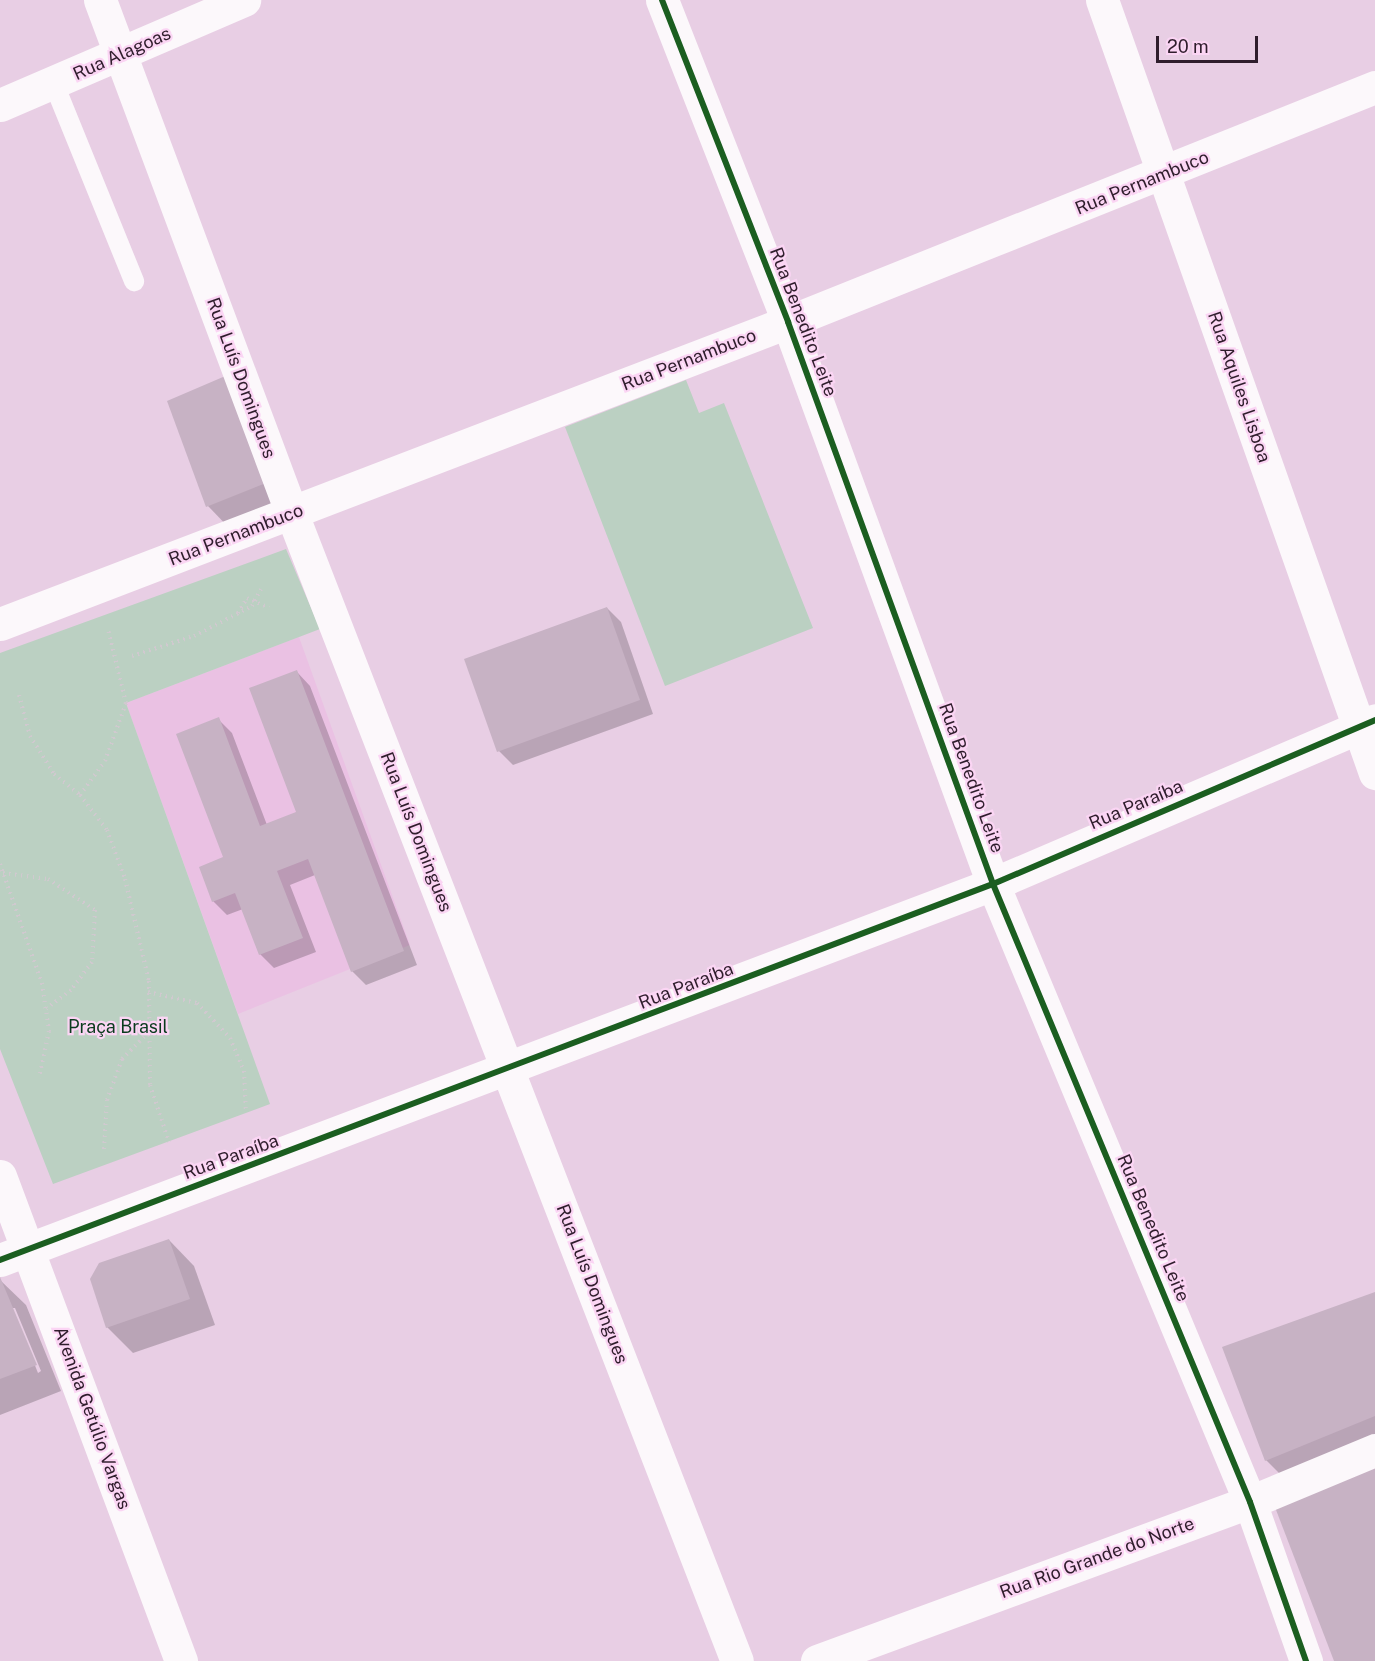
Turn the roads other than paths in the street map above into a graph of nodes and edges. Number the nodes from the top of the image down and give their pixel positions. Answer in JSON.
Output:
{"nodes":[{"id":1,"x":100,"y":0,"type":"edge"},
{"id":2,"x":244,"y":0,"type":"edge"},
{"id":3,"x":662,"y":0,"type":"edge"},
{"id":4,"x":1102,"y":0,"type":"edge"},
{"id":5,"x":120,"y":54,"type":"junction"},
{"id":6,"x":54,"y":84,"type":"junction"},
{"id":7,"x":1375,"y":87,"type":"edge"},
{"id":8,"x":0,"y":105,"type":"edge"},
{"id":9,"x":1165,"y":174,"type":"junction"},
{"id":10,"x":134,"y":281,"type":"dead end"},
{"id":11,"x":788,"y":322,"type":"junction"},
{"id":12,"x":292,"y":514,"type":"junction"},
{"id":13,"x":0,"y":624,"type":"edge"},
{"id":14,"x":1366,"y":723,"type":"edge"},
{"id":15,"x":1375,"y":773,"type":"edge"},
{"id":16,"x":993,"y":884,"type":"junction"},
{"id":17,"x":509,"y":1070,"type":"junction"},
{"id":18,"x":0,"y":1176,"type":"edge"},
{"id":19,"x":14,"y":1254,"type":"edge"},
{"id":20,"x":1375,"y":1450,"type":"edge"},
{"id":21,"x":1250,"y":1502,"type":"junction"},
{"id":22,"x":181,"y":1661,"type":"edge"},
{"id":23,"x":737,"y":1661,"type":"edge"},
{"id":24,"x":817,"y":1661,"type":"edge"},
{"id":25,"x":1306,"y":1661,"type":"edge"}],
"edges":[{"from":1,"to":5,"type":"street","name":"Rua Luís Domingues"},
{"from":2,"to":5,"type":"street","name":"Rua Alagoas"},
{"from":3,"to":11,"type":"street","name":"Rua Benedito Leite"},
{"from":4,"to":9,"type":"street","name":"Rua Aquiles Lisboa"},
{"from":5,"to":6,"type":"street","name":"Rua Alagoas"},
{"from":5,"to":12,"type":"street","name":"Rua Luís Domingues"},
{"from":6,"to":8,"type":"street","name":"Rua Alagoas"},
{"from":6,"to":10,"type":"lane"},
{"from":7,"to":9,"type":"street","name":"Rua Pernambuco"},
{"from":9,"to":11,"type":"street","name":"Rua Pernambuco"},
{"from":9,"to":14,"type":"street","name":"Rua Aquiles Lisboa"},
{"from":11,"to":12,"type":"street","name":"Rua Pernambuco"},
{"from":11,"to":16,"type":"street","name":"Rua Benedito Leite"},
{"from":12,"to":13,"type":"street","name":"Rua Pernambuco"},
{"from":12,"to":17,"type":"street","name":"Rua Luís Domingues"},
{"from":14,"to":15,"type":"street","name":"Rua Aquiles Lisboa"},
{"from":14,"to":16,"type":"street","name":"Rua Paraíba"},
{"from":16,"to":17,"type":"street","name":"Rua Paraíba"},
{"from":16,"to":21,"type":"street","name":"Rua Benedito Leite"},
{"from":17,"to":19,"type":"street","name":"Rua Paraíba"},
{"from":17,"to":23,"type":"street","name":"Rua Luís Domingues"},
{"from":18,"to":19,"type":"street","name":"Avenida Getúlio Vargas"},
{"from":19,"to":22,"type":"street","name":"Avenida Getúlio Vargas"},
{"from":20,"to":21,"type":"street","name":"Rua Rio Grande do Norte"},
{"from":21,"to":24,"type":"street","name":"Rua Rio Grande do Norte"},
{"from":21,"to":25,"type":"street","name":"Rua Benedito Leite"}]}
